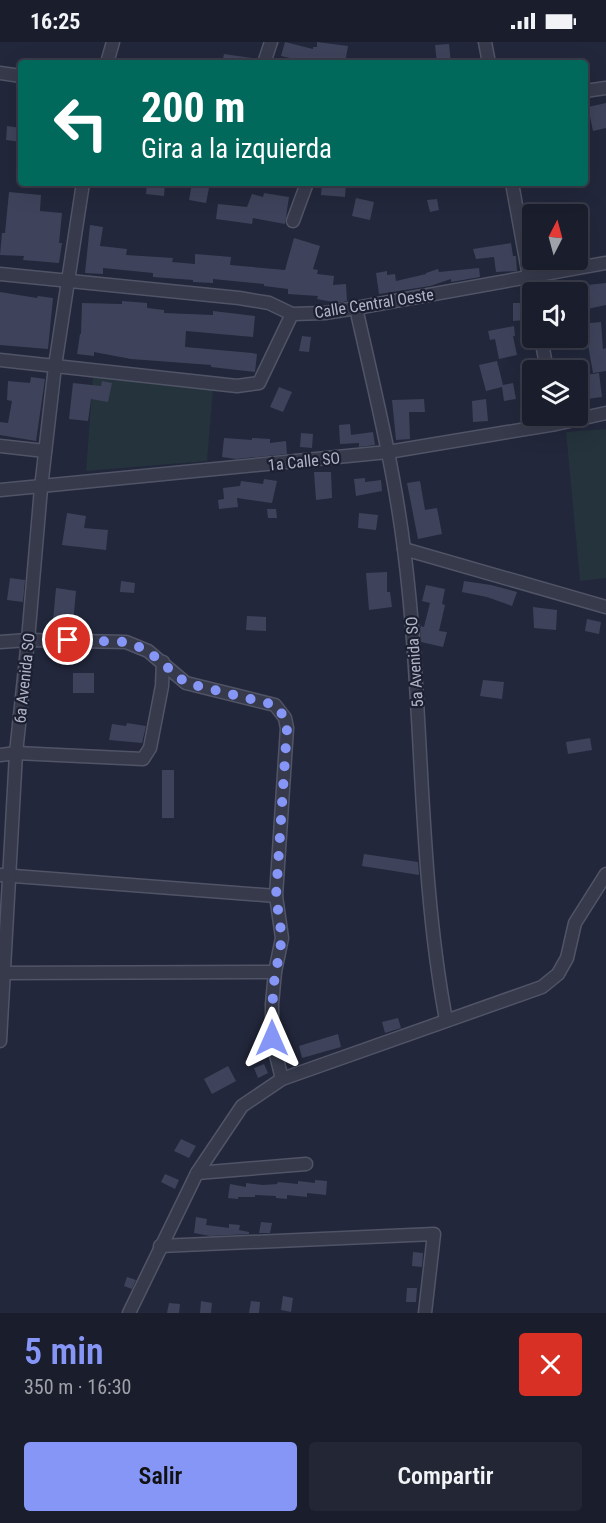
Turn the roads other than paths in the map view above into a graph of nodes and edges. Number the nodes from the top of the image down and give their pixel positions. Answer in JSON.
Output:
{"nodes":[{"id":1,"x":113,"y":42,"type":"edge"},
{"id":2,"x":271,"y":42,"type":"edge"},
{"id":3,"x":485,"y":42,"type":"edge"},
{"id":4,"x":109,"y":60,"type":"edge"},
{"id":5,"x":265,"y":60,"type":"edge"},
{"id":6,"x":488,"y":60,"type":"edge"},
{"id":7,"x":0,"y":73,"type":"edge"},
{"id":8,"x":18,"y":76,"type":"edge"},
{"id":9,"x":606,"y":88,"type":"edge"},
{"id":10,"x":588,"y":91,"type":"edge"},
{"id":11,"x":83,"y":186,"type":"edge"},
{"id":12,"x":306,"y":186,"type":"edge"},
{"id":13,"x":513,"y":186,"type":"edge"},
{"id":14,"x":293,"y":221,"type":"dead end"},
{"id":15,"x":606,"y":262,"type":"edge"},
{"id":16,"x":0,"y":274,"type":"edge"},
{"id":17,"x":530,"y":277,"type":"junction"},
{"id":18,"x":67,"y":281,"type":"junction"},
{"id":19,"x":531,"y":282,"type":"edge"},
{"id":20,"x":356,"y":308,"type":"junction"},
{"id":21,"x":292,"y":314,"type":"junction"},
{"id":22,"x":0,"y":360,"type":"edge"},
{"id":23,"x":55,"y":366,"type":"junction"},
{"id":24,"x":606,"y":413,"type":"edge"},
{"id":25,"x":588,"y":416,"type":"edge"},
{"id":26,"x":524,"y":426,"type":"edge"},
{"id":27,"x":0,"y":446,"type":"edge"},
{"id":28,"x":45,"y":451,"type":"junction"},
{"id":29,"x":388,"y":452,"type":"junction"},
{"id":30,"x":41,"y":488,"type":"junction"},
{"id":31,"x":0,"y":490,"type":"edge"},
{"id":32,"x":404,"y":549,"type":"junction"},
{"id":33,"x":606,"y":607,"type":"edge"},
{"id":34,"x":28,"y":640,"type":"junction"},
{"id":35,"x":0,"y":642,"type":"edge"},
{"id":36,"x":163,"y":662,"type":"junction"},
{"id":37,"x":16,"y":753,"type":"junction"},
{"id":38,"x":0,"y":755,"type":"edge"},
{"id":39,"x":606,"y":874,"type":"edge"},
{"id":40,"x":4,"y":875,"type":"edge"},
{"id":41,"x":276,"y":896,"type":"junction"},
{"id":42,"x":275,"y":972,"type":"junction"},
{"id":43,"x":2,"y":973,"type":"edge"},
{"id":44,"x":446,"y":1020,"type":"junction"},
{"id":45,"x":0,"y":1041,"type":"edge"},
{"id":46,"x":282,"y":1079,"type":"junction"},
{"id":47,"x":306,"y":1164,"type":"dead end"},
{"id":48,"x":197,"y":1173,"type":"junction"},
{"id":49,"x":160,"y":1246,"type":"junction"},
{"id":50,"x":129,"y":1313,"type":"edge"},
{"id":51,"x":424,"y":1313,"type":"edge"}],
"edges":[{"from":1,"to":4,"type":"street"},
{"from":2,"to":5,"type":"street"},
{"from":3,"to":6,"type":"street"},
{"from":7,"to":8,"type":"street"},
{"from":9,"to":10,"type":"street"},
{"from":11,"to":18,"type":"street","name":"6a Avenida SO"},
{"from":12,"to":14,"type":"street"},
{"from":13,"to":17,"type":"street"},
{"from":15,"to":17,"type":"street","name":"Calle Central Oeste"},
{"from":16,"to":18,"type":"street","name":"Calle Central Oeste"},
{"from":17,"to":19,"type":"street"},
{"from":17,"to":20,"type":"street","name":"Calle Central Oeste"},
{"from":18,"to":21,"type":"street","name":"Calle Central Oeste"},
{"from":18,"to":23,"type":"street","name":"6a Avenida SO"},
{"from":20,"to":21,"type":"street","name":"Calle Central Oeste"},
{"from":20,"to":29,"type":"street","name":"5a Avenida SO"},
{"from":21,"to":23,"type":"street"},
{"from":22,"to":23,"type":"street"},
{"from":23,"to":28,"type":"street","name":"6a Avenida SO"},
{"from":24,"to":25,"type":"street","name":"1a Calle SO"},
{"from":26,"to":29,"type":"street","name":"1a Calle SO"},
{"from":27,"to":28,"type":"street"},
{"from":28,"to":30,"type":"street","name":"6a Avenida SO"},
{"from":29,"to":30,"type":"street","name":"1a Calle SO"},
{"from":29,"to":32,"type":"street","name":"5a Avenida SO"},
{"from":30,"to":31,"type":"street","name":"1a Calle SO"},
{"from":30,"to":34,"type":"street","name":"6a Avenida SO"},
{"from":32,"to":33,"type":"street"},
{"from":32,"to":44,"type":"street","name":"5a Avenida SO"},
{"from":34,"to":35,"type":"street"},
{"from":34,"to":36,"type":"street"},
{"from":34,"to":37,"type":"street","name":"6a Avenida SO"},
{"from":36,"to":37,"type":"street"},
{"from":36,"to":41,"type":"street"},
{"from":37,"to":38,"type":"street"},
{"from":37,"to":40,"type":"street","name":"6a Avenida SO"},
{"from":39,"to":44,"type":"street"},
{"from":40,"to":41,"type":"street"},
{"from":40,"to":43,"type":"street","name":"6a Avenida SO"},
{"from":41,"to":42,"type":"street"},
{"from":42,"to":43,"type":"street"},
{"from":42,"to":46,"type":"street"},
{"from":43,"to":45,"type":"street","name":"6a Avenida SO"},
{"from":44,"to":46,"type":"street"},
{"from":46,"to":48,"type":"street"},
{"from":47,"to":48,"type":"street"},
{"from":48,"to":49,"type":"street"},
{"from":49,"to":50,"type":"street"},
{"from":49,"to":51,"type":"street"}]}
